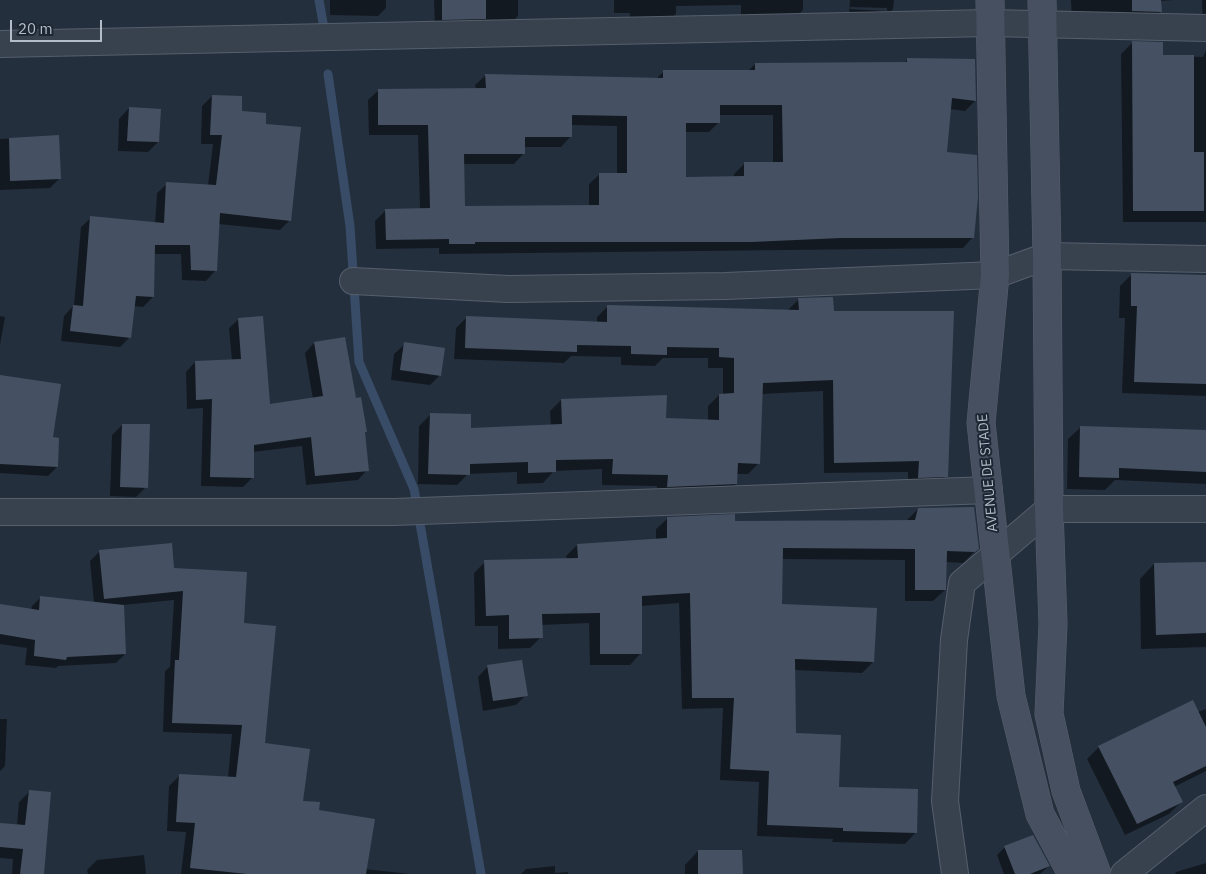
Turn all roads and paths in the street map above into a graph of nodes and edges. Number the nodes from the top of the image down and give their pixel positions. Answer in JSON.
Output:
{"nodes":[{"id":1,"x":990,"y":11,"type":"edge"},
{"id":2,"x":1041,"y":12,"type":"edge"},
{"id":3,"x":1206,"y":28,"type":"edge"},
{"id":4,"x":0,"y":44,"type":"edge"},
{"id":5,"x":1048,"y":256,"type":"junction"},
{"id":6,"x":1206,"y":259,"type":"edge"},
{"id":7,"x":995,"y":275,"type":"junction"},
{"id":8,"x":354,"y":281,"type":"dead end"},
{"id":9,"x":989,"y":490,"type":"junction"},
{"id":10,"x":1049,"y":509,"type":"junction"},
{"id":11,"x":1206,"y":509,"type":"edge"},
{"id":12,"x":0,"y":512,"type":"edge"},
{"id":13,"x":996,"y":552,"type":"junction"},
{"id":14,"x":1206,"y":808,"type":"edge"},
{"id":15,"x":955,"y":874,"type":"edge"},
{"id":16,"x":1072,"y":874,"type":"edge"},
{"id":17,"x":1097,"y":874,"type":"edge"},
{"id":18,"x":1124,"y":874,"type":"edge"}],
"edges":[{"from":1,"to":2,"type":"street"},
{"from":1,"to":4,"type":"street"},
{"from":1,"to":7,"type":"street","name":"AVENUE DE STADE"},
{"from":2,"to":3,"type":"street"},
{"from":2,"to":5,"type":"street"},
{"from":5,"to":6,"type":"street"},
{"from":5,"to":7,"type":"street"},
{"from":5,"to":10,"type":"street"},
{"from":7,"to":8,"type":"street"},
{"from":7,"to":9,"type":"street","name":"AVENUE DE STADE"},
{"from":9,"to":12,"type":"street"},
{"from":9,"to":13,"type":"street","name":"AVENUE DE STADE"},
{"from":10,"to":11,"type":"street"},
{"from":10,"to":13,"type":"street"},
{"from":10,"to":17,"type":"street"},
{"from":13,"to":15,"type":"street"},
{"from":13,"to":16,"type":"street","name":"AVENUE DE STADE"},
{"from":14,"to":18,"type":"street"}]}
